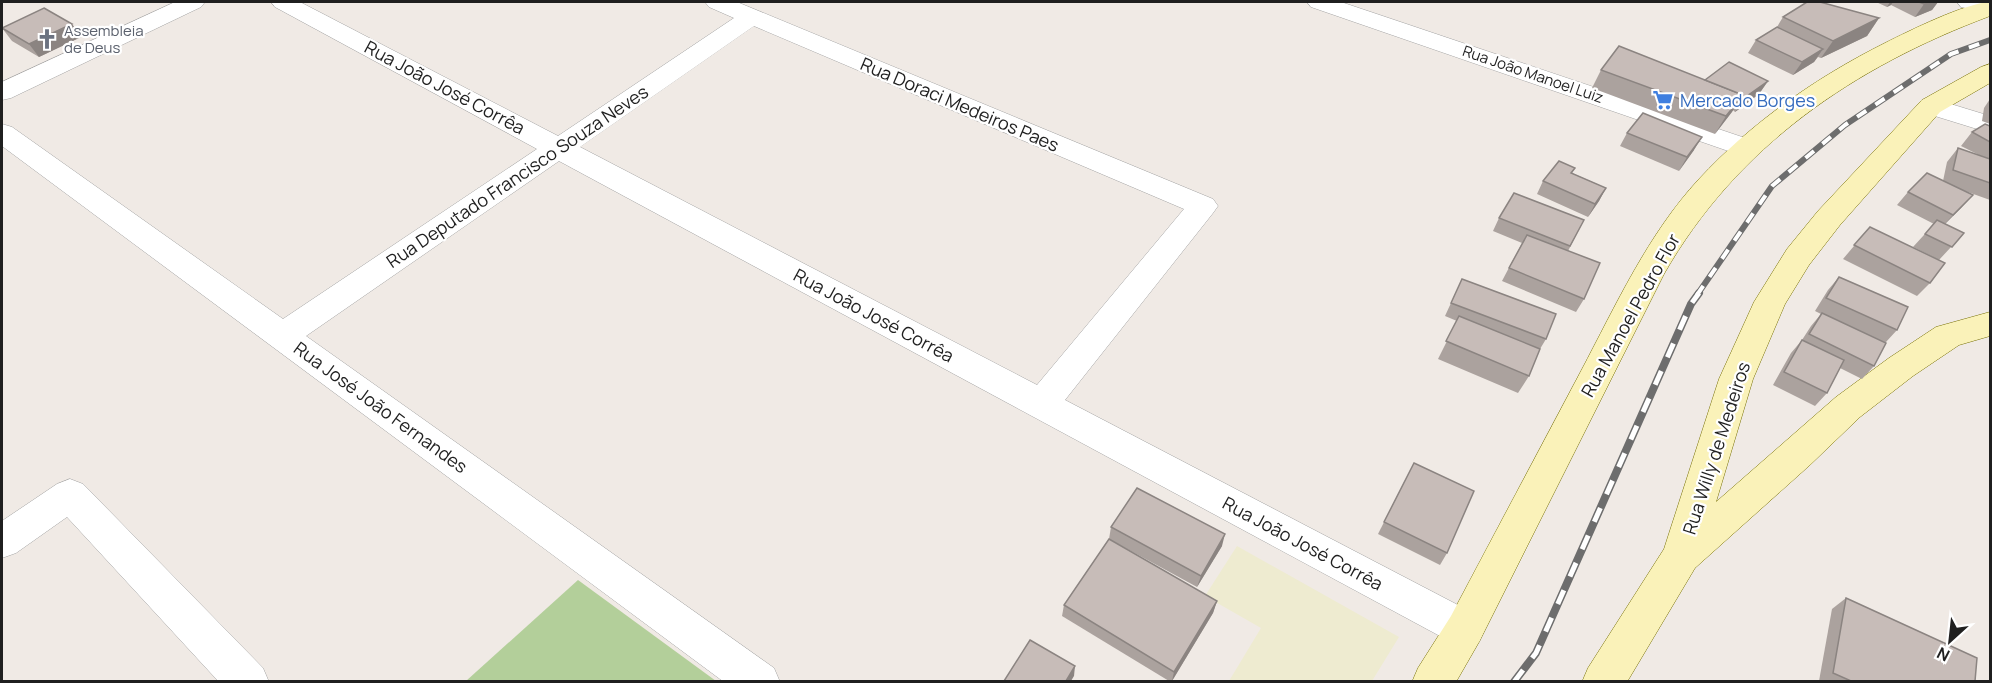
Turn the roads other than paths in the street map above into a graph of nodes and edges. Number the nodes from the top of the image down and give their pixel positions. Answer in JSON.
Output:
{"nodes":[{"id":1,"x":193,"y":2,"type":"edge"},
{"id":2,"x":283,"y":2,"type":"edge"},
{"id":3,"x":717,"y":2,"type":"edge"},
{"id":4,"x":1319,"y":2,"type":"edge"},
{"id":5,"x":1969,"y":2,"type":"edge"},
{"id":6,"x":1990,"y":8,"type":"edge"},
{"id":7,"x":753,"y":16,"type":"junction"},
{"id":8,"x":1990,"y":72,"type":"edge"},
{"id":9,"x":2,"y":92,"type":"edge"},
{"id":10,"x":1931,"y":106,"type":"junction"},
{"id":11,"x":1990,"y":125,"type":"edge"},
{"id":12,"x":2,"y":133,"type":"edge"},
{"id":13,"x":558,"y":148,"type":"junction"},
{"id":14,"x":1747,"y":148,"type":"junction"},
{"id":15,"x":1990,"y":324,"type":"edge"},
{"id":16,"x":282,"y":336,"type":"junction"},
{"id":17,"x":1041,"y":404,"type":"junction"},
{"id":18,"x":2,"y":541,"type":"edge"},
{"id":19,"x":1682,"y":556,"type":"junction"},
{"id":20,"x":1465,"y":629,"type":"junction"},
{"id":21,"x":248,"y":681,"type":"edge"},
{"id":22,"x":759,"y":681,"type":"edge"},
{"id":23,"x":1433,"y":681,"type":"edge"},
{"id":24,"x":1603,"y":681,"type":"edge"}],
"edges":[{"from":1,"to":9,"type":"street"},
{"from":2,"to":13,"type":"street","name":"Rua João José Corrêa"},
{"from":3,"to":7,"type":"street","name":"Rua Doraci Medeiros Paes"},
{"from":4,"to":14,"type":"street","name":"Rua João Manoel Luiz"},
{"from":5,"to":6,"type":"street"},
{"from":6,"to":14,"type":"street","name":"Rua Manoel Pedro Flor"},
{"from":7,"to":13,"type":"street","name":"Rua Deputado Francisco Souza Neves"},
{"from":7,"to":17,"type":"street","name":"Rua Doraci Medeiros Paes"},
{"from":8,"to":10,"type":"street","name":"Rua Willy de Medeiros"},
{"from":10,"to":11,"type":"street"},
{"from":10,"to":19,"type":"street","name":"Rua Willy de Medeiros"},
{"from":12,"to":16,"type":"street","name":"Rua José João Fernandes"},
{"from":13,"to":16,"type":"street","name":"Rua Deputado Francisco Souza Neves"},
{"from":13,"to":17,"type":"street","name":"Rua João José Corrêa"},
{"from":14,"to":20,"type":"street","name":"Rua Manoel Pedro Flor"},
{"from":15,"to":19,"type":"street"},
{"from":16,"to":22,"type":"street","name":"Rua José João Fernandes"},
{"from":17,"to":20,"type":"street","name":"Rua João José Corrêa"},
{"from":18,"to":21,"type":"street"},
{"from":19,"to":24,"type":"street","name":"Rua Willy de Medeiros"},
{"from":20,"to":23,"type":"street","name":"Rua Manoel Pedro Flor"}]}
